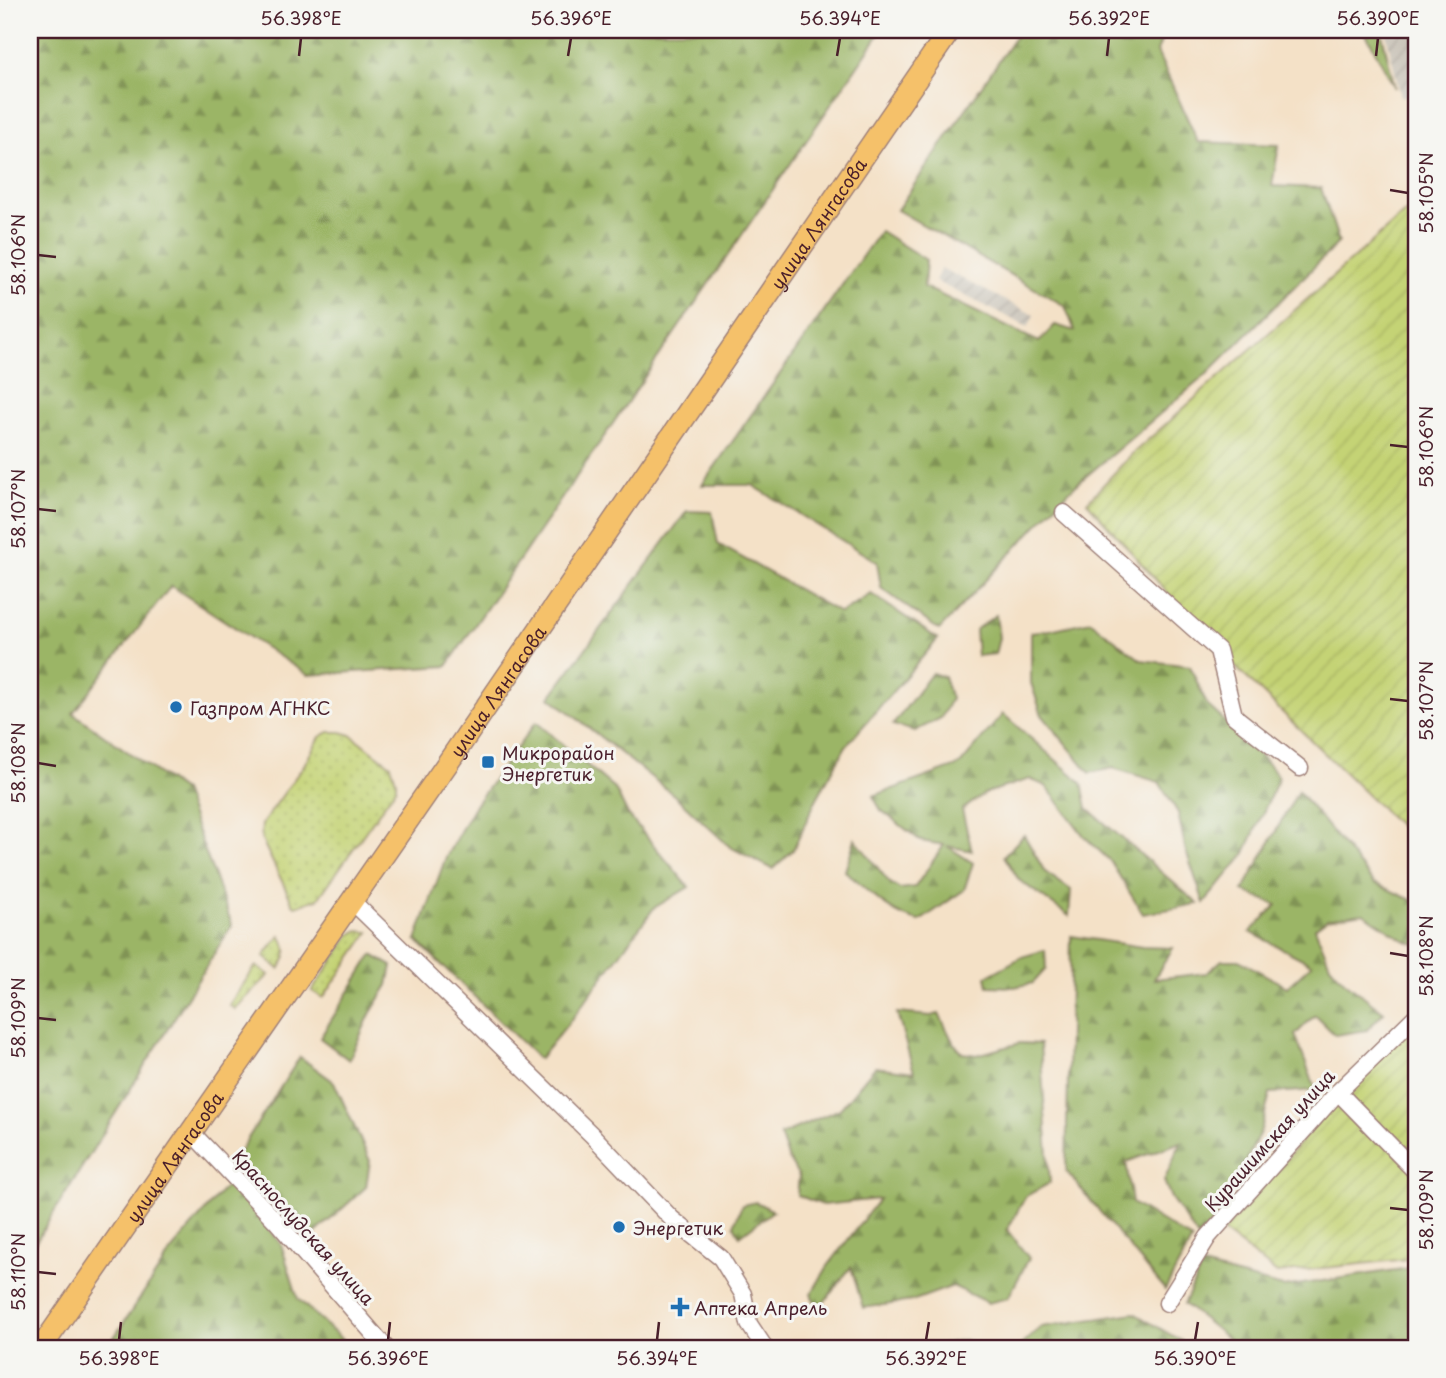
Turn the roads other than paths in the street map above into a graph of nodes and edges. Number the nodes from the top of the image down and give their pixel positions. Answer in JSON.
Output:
{"nodes":[{"id":1,"x":950,"y":30,"type":"edge"},
{"id":2,"x":1064,"y":513,"type":"dead end"},
{"id":3,"x":1300,"y":768,"type":"dead end"},
{"id":4,"x":352,"y":901,"type":"junction"},
{"id":5,"x":1416,"y":1016,"type":"edge"},
{"id":6,"x":1338,"y":1091,"type":"junction"},
{"id":7,"x":191,"y":1132,"type":"junction"},
{"id":8,"x":1416,"y":1171,"type":"edge"},
{"id":9,"x":1167,"y":1303,"type":"dead end"},
{"id":10,"x":41,"y":1348,"type":"edge"},
{"id":11,"x":386,"y":1348,"type":"edge"},
{"id":12,"x":765,"y":1348,"type":"edge"}],
"edges":[{"from":1,"to":4,"type":"main road","name":"улица Лянгасова"},
{"from":2,"to":3,"type":"street"},
{"from":4,"to":7,"type":"main road","name":"улица Лянгасова"},
{"from":4,"to":12,"type":"street"},
{"from":5,"to":6,"type":"street","name":"Курашимская улица"},
{"from":6,"to":8,"type":"street"},
{"from":6,"to":9,"type":"street","name":"Курашимская улица"},
{"from":7,"to":10,"type":"main road","name":"улица Лянгасова"},
{"from":7,"to":11,"type":"street","name":"Краснослудская улица"}]}
